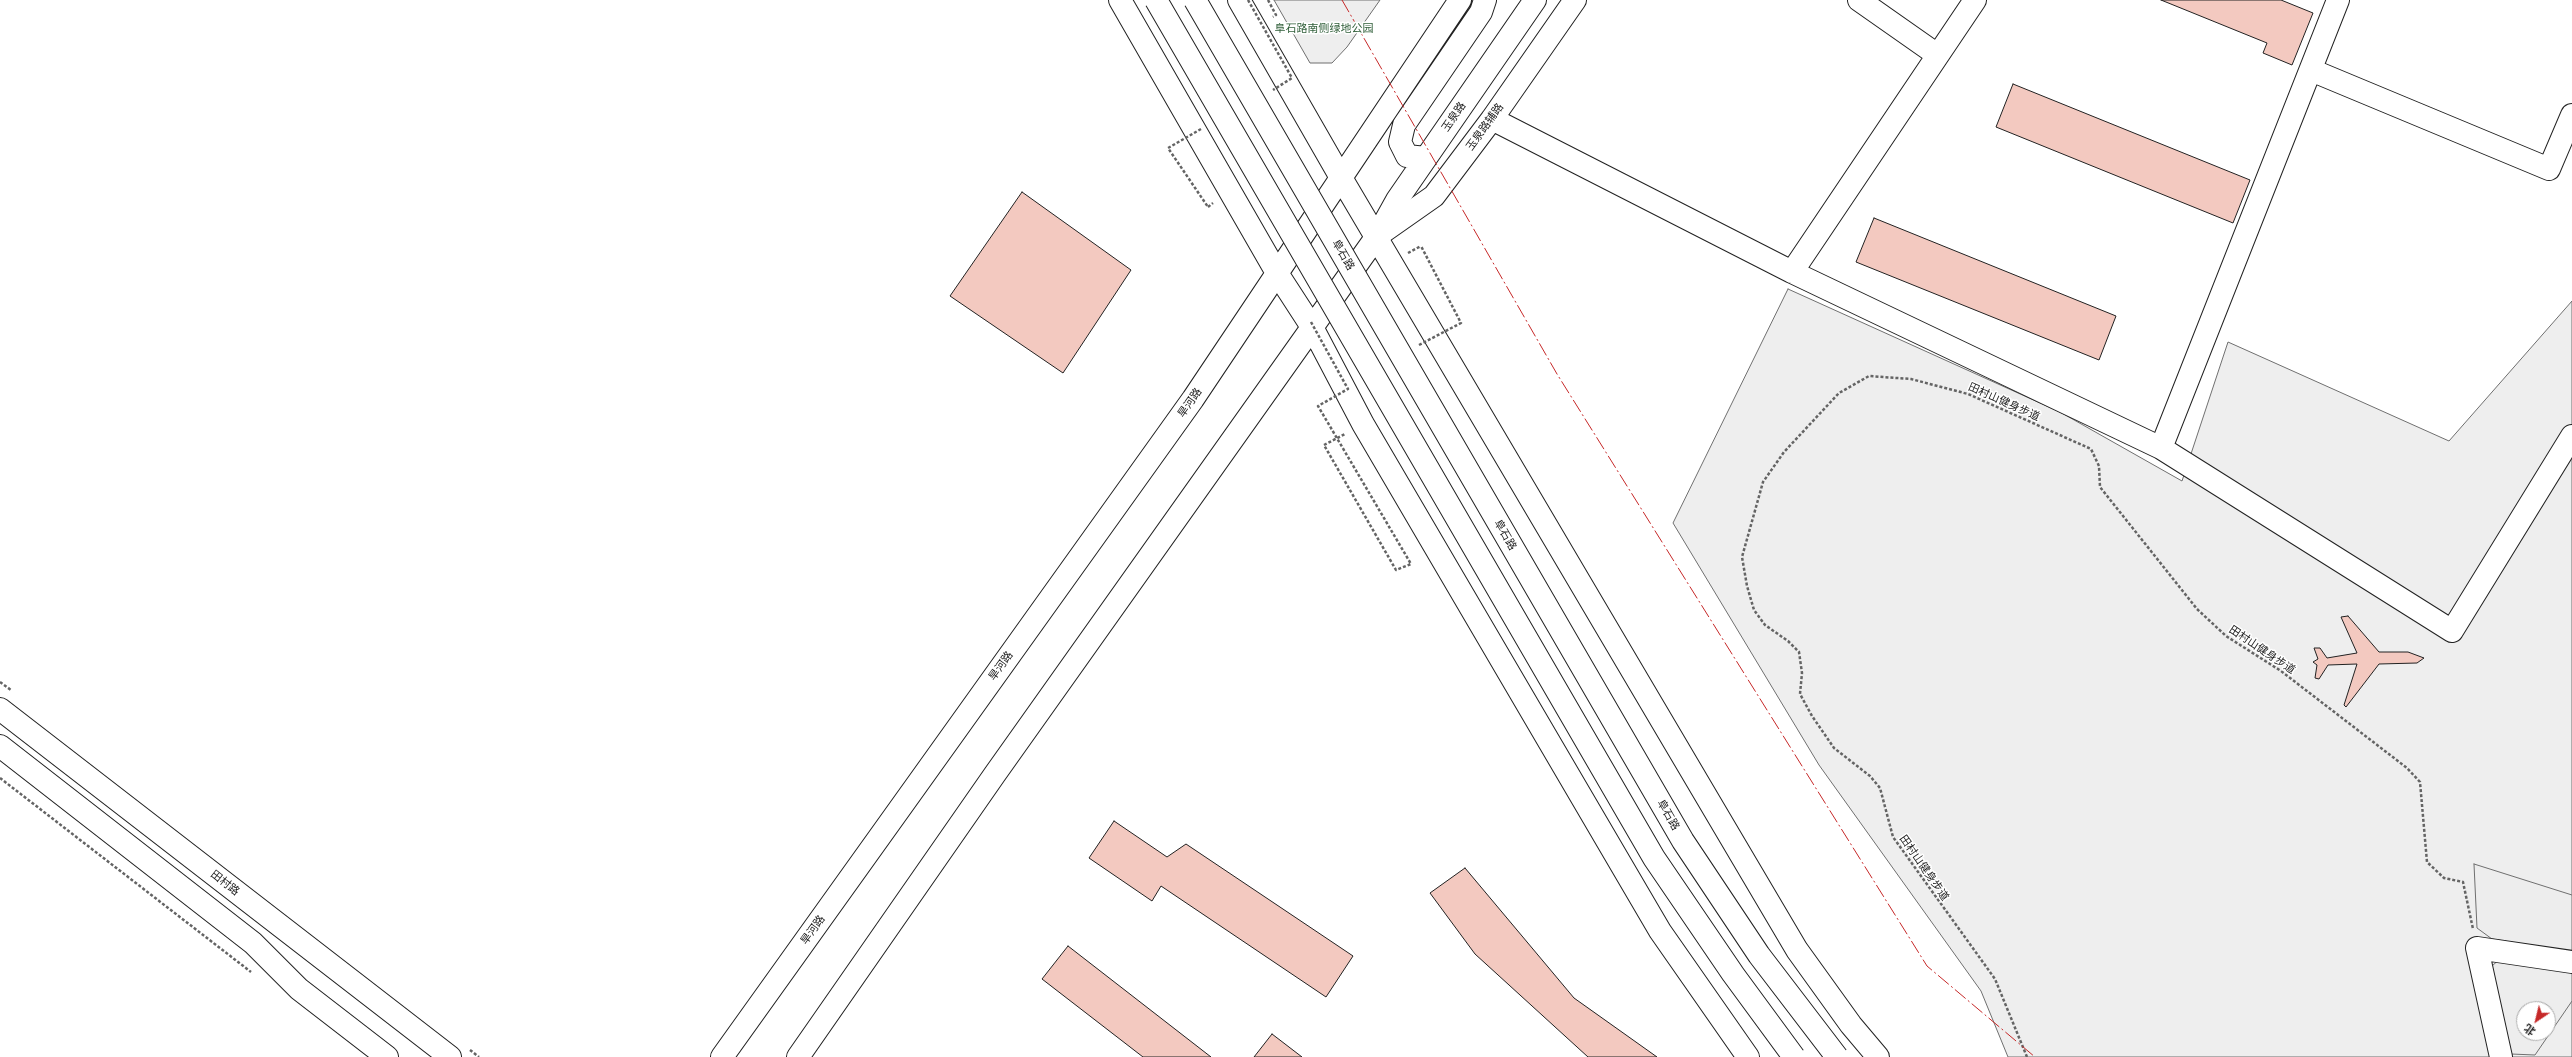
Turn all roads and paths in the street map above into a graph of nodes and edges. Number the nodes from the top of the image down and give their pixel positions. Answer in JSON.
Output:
{"nodes":[{"id":1,"x":1120,"y":0,"type":"edge"},
{"id":2,"x":1156,"y":0,"type":"edge"},
{"id":3,"x":1195,"y":0,"type":"edge"},
{"id":4,"x":1239,"y":0,"type":"edge"},
{"id":5,"x":1248,"y":0,"type":"edge"},
{"id":6,"x":1268,"y":0,"type":"edge"},
{"id":7,"x":1460,"y":0,"type":"edge"},
{"id":8,"x":1485,"y":0,"type":"edge"},
{"id":9,"x":1535,"y":0,"type":"edge"},
{"id":10,"x":1575,"y":0,"type":"edge"},
{"id":11,"x":1859,"y":0,"type":"edge"},
{"id":12,"x":1975,"y":0,"type":"edge"},
{"id":13,"x":2338,"y":0,"type":"edge"},
{"id":14,"x":1276,"y":14,"type":"dead end"},
{"id":15,"x":1936,"y":54,"type":"junction"},
{"id":16,"x":2311,"y":70,"type":"junction"},
{"id":17,"x":1273,"y":90,"type":"dead end"},
{"id":18,"x":2572,"y":115,"type":"edge"},
{"id":19,"x":1492,"y":119,"type":"junction"},
{"id":20,"x":1202,"y":129,"type":"dead end"},
{"id":21,"x":1426,"y":158,"type":"junction"},
{"id":22,"x":1340,"y":176,"type":"junction"},
{"id":23,"x":1208,"y":207,"type":"dead end"},
{"id":24,"x":1377,"y":236,"type":"junction"},
{"id":25,"x":1421,"y":246,"type":"dead end"},
{"id":26,"x":1792,"y":272,"type":"junction"},
{"id":27,"x":1277,"y":273,"type":"junction"},
{"id":28,"x":1311,"y":324,"type":"junction"},
{"id":29,"x":1418,"y":345,"type":"dead end"},
{"id":30,"x":2572,"y":436,"type":"edge"},
{"id":31,"x":1324,"y":445,"type":"dead end"},
{"id":32,"x":2161,"y":448,"type":"junction"},
{"id":33,"x":0,"y":709,"type":"edge"},
{"id":34,"x":0,"y":746,"type":"edge"},
{"id":35,"x":0,"y":778,"type":"edge"},
{"id":36,"x":2478,"y":948,"type":"junction"},
{"id":37,"x":2572,"y":962,"type":"edge"},
{"id":38,"x":252,"y":973,"type":"dead end"},
{"id":39,"x":387,"y":1057,"type":"edge"},
{"id":40,"x":450,"y":1057,"type":"edge"},
{"id":41,"x":722,"y":1057,"type":"edge"},
{"id":42,"x":798,"y":1057,"type":"edge"},
{"id":43,"x":1748,"y":1057,"type":"edge"},
{"id":44,"x":1794,"y":1057,"type":"edge"},
{"id":45,"x":1837,"y":1057,"type":"edge"},
{"id":46,"x":1878,"y":1057,"type":"edge"},
{"id":47,"x":2027,"y":1057,"type":"edge"},
{"id":48,"x":2500,"y":1057,"type":"edge"}],
"edges":[{"from":1,"to":27,"type":"main road"},
{"from":2,"to":44,"type":"main road","bridge":true},
{"from":3,"to":45,"type":"main road","name":"阜石路","bridge":true},
{"from":4,"to":22,"type":"main road"},
{"from":5,"to":17,"type":"path","bridge":true},
{"from":6,"to":14,"type":"path"},
{"from":7,"to":22,"type":"main road"},
{"from":8,"to":21,"type":"main road"},
{"from":9,"to":21,"type":"main road","name":"玉泉路"},
{"from":10,"to":19,"type":"main road","name":"玉泉路辅路"},
{"from":11,"to":15,"type":"main road"},
{"from":12,"to":15,"type":"main road"},
{"from":13,"to":16,"type":"main road"},
{"from":15,"to":26,"type":"main road"},
{"from":16,"to":18,"type":"main road"},
{"from":16,"to":32,"type":"main road"},
{"from":19,"to":24,"type":"main road","name":"玉泉路辅路"},
{"from":19,"to":26,"type":"main road"},
{"from":20,"to":23,"type":"path","bridge":true},
{"from":21,"to":24,"type":"main road","name":"玉泉路"},
{"from":22,"to":24,"type":"main road"},
{"from":22,"to":27,"type":"main road","name":"旱河路"},
{"from":24,"to":28,"type":"main road"},
{"from":24,"to":46,"type":"main road"},
{"from":25,"to":29,"type":"path","bridge":true},
{"from":26,"to":32,"type":"main road"},
{"from":27,"to":28,"type":"main road"},
{"from":27,"to":41,"type":"main road","name":"旱河路"},
{"from":28,"to":31,"type":"path","bridge":true},
{"from":28,"to":42,"type":"main road"},
{"from":28,"to":43,"type":"main road"},
{"from":30,"to":32,"type":"main road"},
{"from":33,"to":40,"type":"main road","name":"田村路"},
{"from":34,"to":39,"type":"main road"},
{"from":35,"to":38,"type":"path"},
{"from":36,"to":37,"type":"main road"},
{"from":36,"to":47,"type":"path","name":"田村山健身步道"},
{"from":36,"to":48,"type":"main road"}]}
